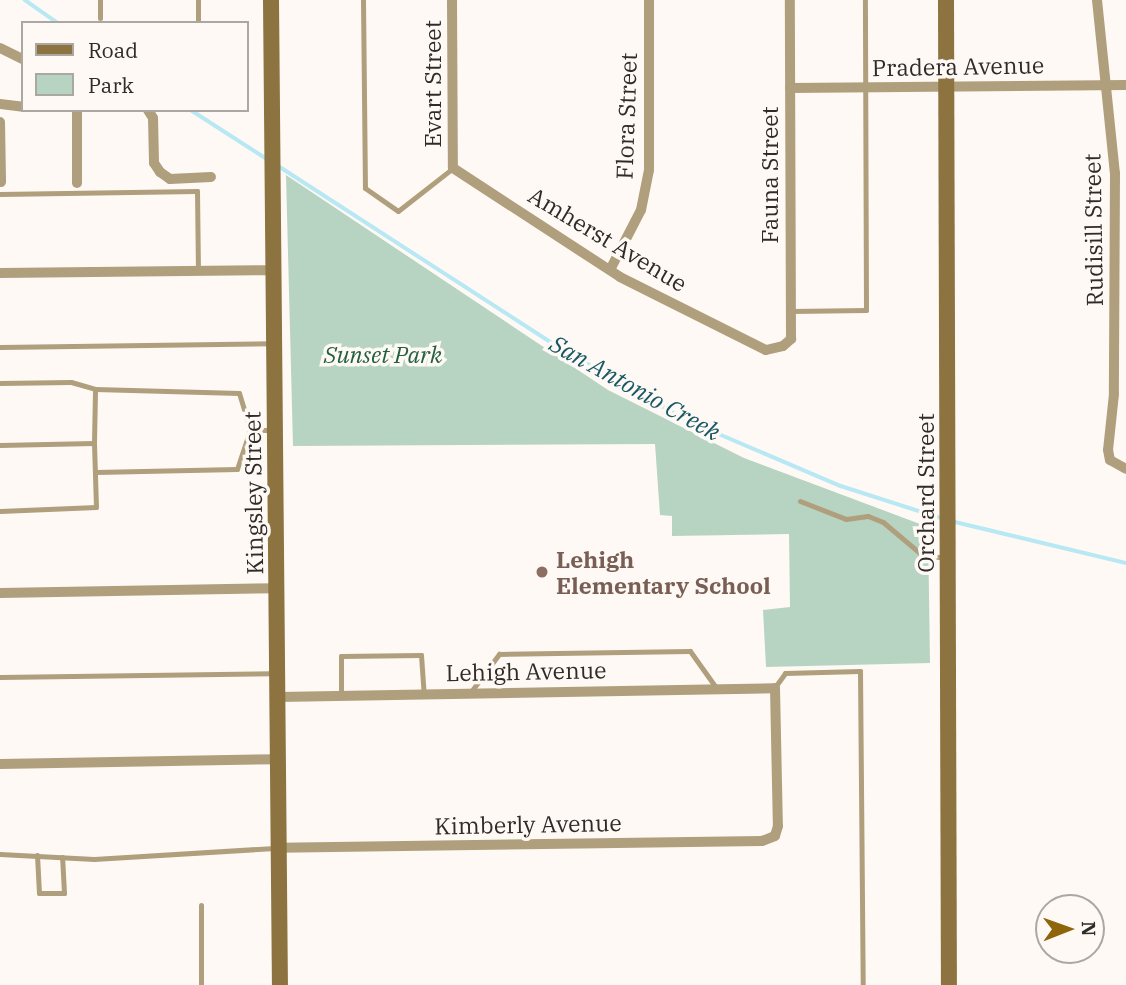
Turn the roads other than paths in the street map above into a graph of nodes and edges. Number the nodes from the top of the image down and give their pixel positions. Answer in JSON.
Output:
{"nodes":[{"id":1,"x":100,"y":0,"type":"edge"},
{"id":2,"x":198,"y":0,"type":"edge"},
{"id":3,"x":271,"y":0,"type":"edge"},
{"id":4,"x":363,"y":0,"type":"edge"},
{"id":5,"x":452,"y":0,"type":"edge"},
{"id":6,"x":649,"y":0,"type":"edge"},
{"id":7,"x":790,"y":0,"type":"edge"},
{"id":8,"x":865,"y":0,"type":"edge"},
{"id":9,"x":946,"y":0,"type":"edge"},
{"id":10,"x":1097,"y":0,"type":"edge"},
{"id":11,"x":100,"y":19,"type":"dead end"},
{"id":12,"x":198,"y":21,"type":"edge"},
{"id":13,"x":0,"y":48,"type":"edge"},
{"id":14,"x":21,"y":58,"type":"edge"},
{"id":15,"x":1105,"y":85,"type":"junction"},
{"id":16,"x":1126,"y":85,"type":"edge"},
{"id":17,"x":864,"y":87,"type":"junction"},
{"id":18,"x":944,"y":87,"type":"junction"},
{"id":19,"x":790,"y":88,"type":"junction"},
{"id":20,"x":0,"y":104,"type":"edge"},
{"id":21,"x":21,"y":107,"type":"edge"},
{"id":22,"x":77,"y":112,"type":"edge"},
{"id":23,"x":149,"y":112,"type":"edge"},
{"id":24,"x":0,"y":122,"type":"edge"},
{"id":25,"x":453,"y":168,"type":"junction"},
{"id":26,"x":211,"y":177,"type":"dead end"},
{"id":27,"x":1,"y":182,"type":"edge"},
{"id":28,"x":78,"y":183,"type":"dead end"},
{"id":29,"x":0,"y":194,"type":"edge"},
{"id":30,"x":611,"y":268,"type":"junction"},
{"id":31,"x":271,"y":270,"type":"junction"},
{"id":32,"x":198,"y":271,"type":"junction"},
{"id":33,"x":0,"y":273,"type":"edge"},
{"id":34,"x":791,"y":311,"type":"junction"},
{"id":35,"x":272,"y":344,"type":"junction"},
{"id":36,"x":783,"y":346,"type":"joint"},
{"id":37,"x":0,"y":347,"type":"edge"},
{"id":38,"x":0,"y":383,"type":"edge"},
{"id":39,"x":96,"y":390,"type":"junction"},
{"id":40,"x":250,"y":430,"type":"junction"},
{"id":41,"x":274,"y":430,"type":"junction"},
{"id":42,"x":94,"y":443,"type":"junction"},
{"id":43,"x":0,"y":445,"type":"edge"},
{"id":44,"x":1126,"y":469,"type":"edge"},
{"id":45,"x":96,"y":472,"type":"junction"},
{"id":46,"x":800,"y":501,"type":"dead end"},
{"id":47,"x":0,"y":511,"type":"edge"},
{"id":48,"x":948,"y":558,"type":"junction"},
{"id":49,"x":278,"y":588,"type":"junction"},
{"id":50,"x":0,"y":593,"type":"edge"},
{"id":51,"x":278,"y":673,"type":"junction"},
{"id":52,"x":0,"y":677,"type":"edge"},
{"id":53,"x":775,"y":688,"type":"junction"},
{"id":54,"x":717,"y":689,"type":"junction"},
{"id":55,"x":470,"y":693,"type":"junction"},
{"id":56,"x":424,"y":694,"type":"junction"},
{"id":57,"x":341,"y":696,"type":"junction"},
{"id":58,"x":279,"y":697,"type":"junction"},
{"id":59,"x":279,"y":759,"type":"junction"},
{"id":60,"x":0,"y":764,"type":"edge"},
{"id":61,"x":280,"y":848,"type":"junction"},
{"id":62,"x":0,"y":854,"type":"edge"},
{"id":63,"x":37,"y":855,"type":"junction"},
{"id":64,"x":62,"y":857,"type":"junction"},
{"id":65,"x":201,"y":905,"type":"dead end"},
{"id":66,"x":201,"y":985,"type":"edge"},
{"id":67,"x":279,"y":985,"type":"edge"},
{"id":68,"x":863,"y":985,"type":"edge"},
{"id":69,"x":949,"y":985,"type":"edge"}],
"edges":[{"from":1,"to":11,"type":"lane"},
{"from":2,"to":12,"type":"lane"},
{"from":3,"to":31,"type":"main road","name":"Kingsley Street"},
{"from":4,"to":25,"type":"lane"},
{"from":5,"to":25,"type":"street","name":"Evart Street"},
{"from":6,"to":30,"type":"street","name":"Flora Street"},
{"from":7,"to":19,"type":"street","name":"Fauna Street"},
{"from":8,"to":17,"type":"lane"},
{"from":9,"to":18,"type":"main road","name":"Orchard Street"},
{"from":10,"to":15,"type":"street","name":"Rudisill Street"},
{"from":13,"to":14,"type":"street"},
{"from":15,"to":16,"type":"street","name":"Pradera Avenue"},
{"from":15,"to":18,"type":"street","name":"Pradera Avenue"},
{"from":15,"to":44,"type":"street","name":"Rudisill Street"},
{"from":17,"to":18,"type":"street","name":"Pradera Avenue"},
{"from":17,"to":19,"type":"street","name":"Pradera Avenue"},
{"from":17,"to":34,"type":"lane"},
{"from":18,"to":48,"type":"main road","name":"Orchard Street"},
{"from":19,"to":34,"type":"street","name":"Fauna Street"},
{"from":20,"to":21,"type":"street"},
{"from":22,"to":28,"type":"street"},
{"from":23,"to":26,"type":"street"},
{"from":24,"to":27,"type":"street"},
{"from":25,"to":30,"type":"street","name":"Amherst Avenue"},
{"from":29,"to":32,"type":"lane"},
{"from":30,"to":36,"type":"street","name":"Amherst Avenue"},
{"from":31,"to":32,"type":"street"},
{"from":31,"to":35,"type":"main road","name":"Kingsley Street"},
{"from":32,"to":33,"type":"street"},
{"from":34,"to":36,"type":"street","name":"Fauna Street"},
{"from":35,"to":37,"type":"lane"},
{"from":35,"to":41,"type":"main road","name":"Kingsley Street"},
{"from":38,"to":39,"type":"lane"},
{"from":39,"to":40,"type":"lane"},
{"from":39,"to":42,"type":"lane"},
{"from":40,"to":41,"type":"lane"},
{"from":40,"to":45,"type":"lane"},
{"from":41,"to":49,"type":"main road","name":"Kingsley Street"},
{"from":42,"to":43,"type":"lane"},
{"from":42,"to":45,"type":"lane"},
{"from":45,"to":47,"type":"lane"},
{"from":46,"to":48,"type":"lane"},
{"from":48,"to":69,"type":"main road","name":"Orchard Street"},
{"from":49,"to":50,"type":"street"},
{"from":49,"to":51,"type":"main road","name":"Kingsley Street"},
{"from":51,"to":52,"type":"lane"},
{"from":51,"to":58,"type":"main road","name":"Kingsley Street"},
{"from":53,"to":54,"type":"street","name":"Lehigh Avenue"},
{"from":53,"to":61,"type":"street","name":"Kimberly Avenue"},
{"from":53,"to":68,"type":"lane"},
{"from":54,"to":55,"type":"street","name":"Lehigh Avenue"},
{"from":54,"to":55,"type":"lane"},
{"from":55,"to":56,"type":"street","name":"Lehigh Avenue"},
{"from":56,"to":57,"type":"street","name":"Lehigh Avenue"},
{"from":56,"to":57,"type":"lane"},
{"from":57,"to":58,"type":"street","name":"Lehigh Avenue"},
{"from":58,"to":59,"type":"main road","name":"Kingsley Street"},
{"from":59,"to":60,"type":"street"},
{"from":59,"to":61,"type":"main road","name":"Kingsley Street"},
{"from":61,"to":64,"type":"lane"},
{"from":61,"to":67,"type":"main road","name":"Kingsley Street"},
{"from":62,"to":63,"type":"lane"},
{"from":63,"to":64,"type":"lane"},
{"from":63,"to":64,"type":"lane"},
{"from":65,"to":66,"type":"lane"}]}
